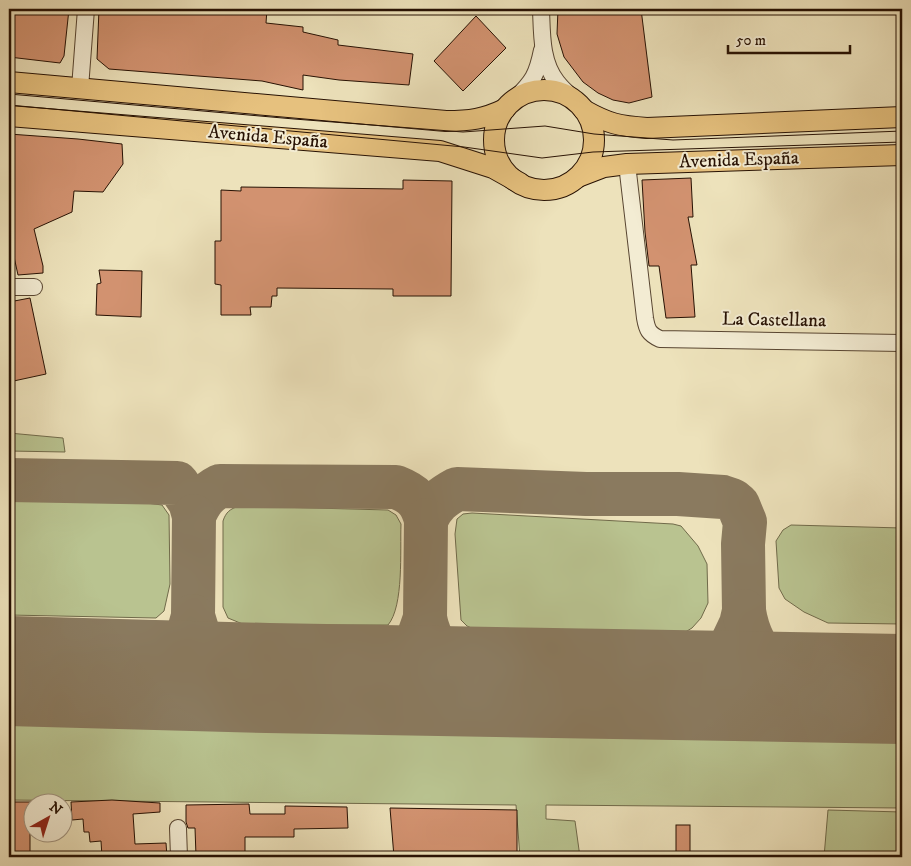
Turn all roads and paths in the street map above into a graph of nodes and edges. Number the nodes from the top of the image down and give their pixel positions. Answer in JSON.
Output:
{"nodes":[{"id":1,"x":86,"y":9,"type":"edge"},
{"id":2,"x":541,"y":9,"type":"edge"},
{"id":3,"x":543,"y":45,"type":"junction"},
{"id":4,"x":9,"y":82,"type":"edge"},
{"id":5,"x":80,"y":88,"type":"junction"},
{"id":6,"x":510,"y":104,"type":"junction"},
{"id":7,"x":579,"y":105,"type":"junction"},
{"id":8,"x":9,"y":116,"type":"edge"},
{"id":9,"x":902,"y":117,"type":"edge"},
{"id":10,"x":902,"y":154,"type":"edge"},
{"id":11,"x":627,"y":164,"type":"junction"},
{"id":12,"x":578,"y":177,"type":"junction"},
{"id":13,"x":520,"y":184,"type":"junction"},
{"id":14,"x":9,"y":287,"type":"edge"},
{"id":15,"x":34,"y":287,"type":"dead end"},
{"id":16,"x":902,"y":343,"type":"edge"},
{"id":17,"x":178,"y":828,"type":"dead end"},
{"id":18,"x":179,"y":857,"type":"edge"}],
"edges":[{"from":1,"to":5,"type":"street"},
{"from":2,"to":3,"type":"street"},
{"from":3,"to":6,"type":"street"},
{"from":3,"to":7,"type":"street"},
{"from":4,"to":5,"type":"main road","name":"Avenida España"},
{"from":5,"to":6,"type":"main road","name":"Avenida España"},
{"from":6,"to":7,"type":"main road"},
{"from":6,"to":13,"type":"main road"},
{"from":7,"to":9,"type":"main road","name":"Avenida España"},
{"from":7,"to":12,"type":"main road"},
{"from":8,"to":13,"type":"main road","name":"Avenida España"},
{"from":10,"to":11,"type":"main road","name":"Avenida España"},
{"from":11,"to":12,"type":"main road","name":"Avenida España"},
{"from":11,"to":16,"type":"street","name":"La Castellana"},
{"from":12,"to":13,"type":"main road"},
{"from":14,"to":15,"type":"street"},
{"from":17,"to":18,"type":"street"}]}
